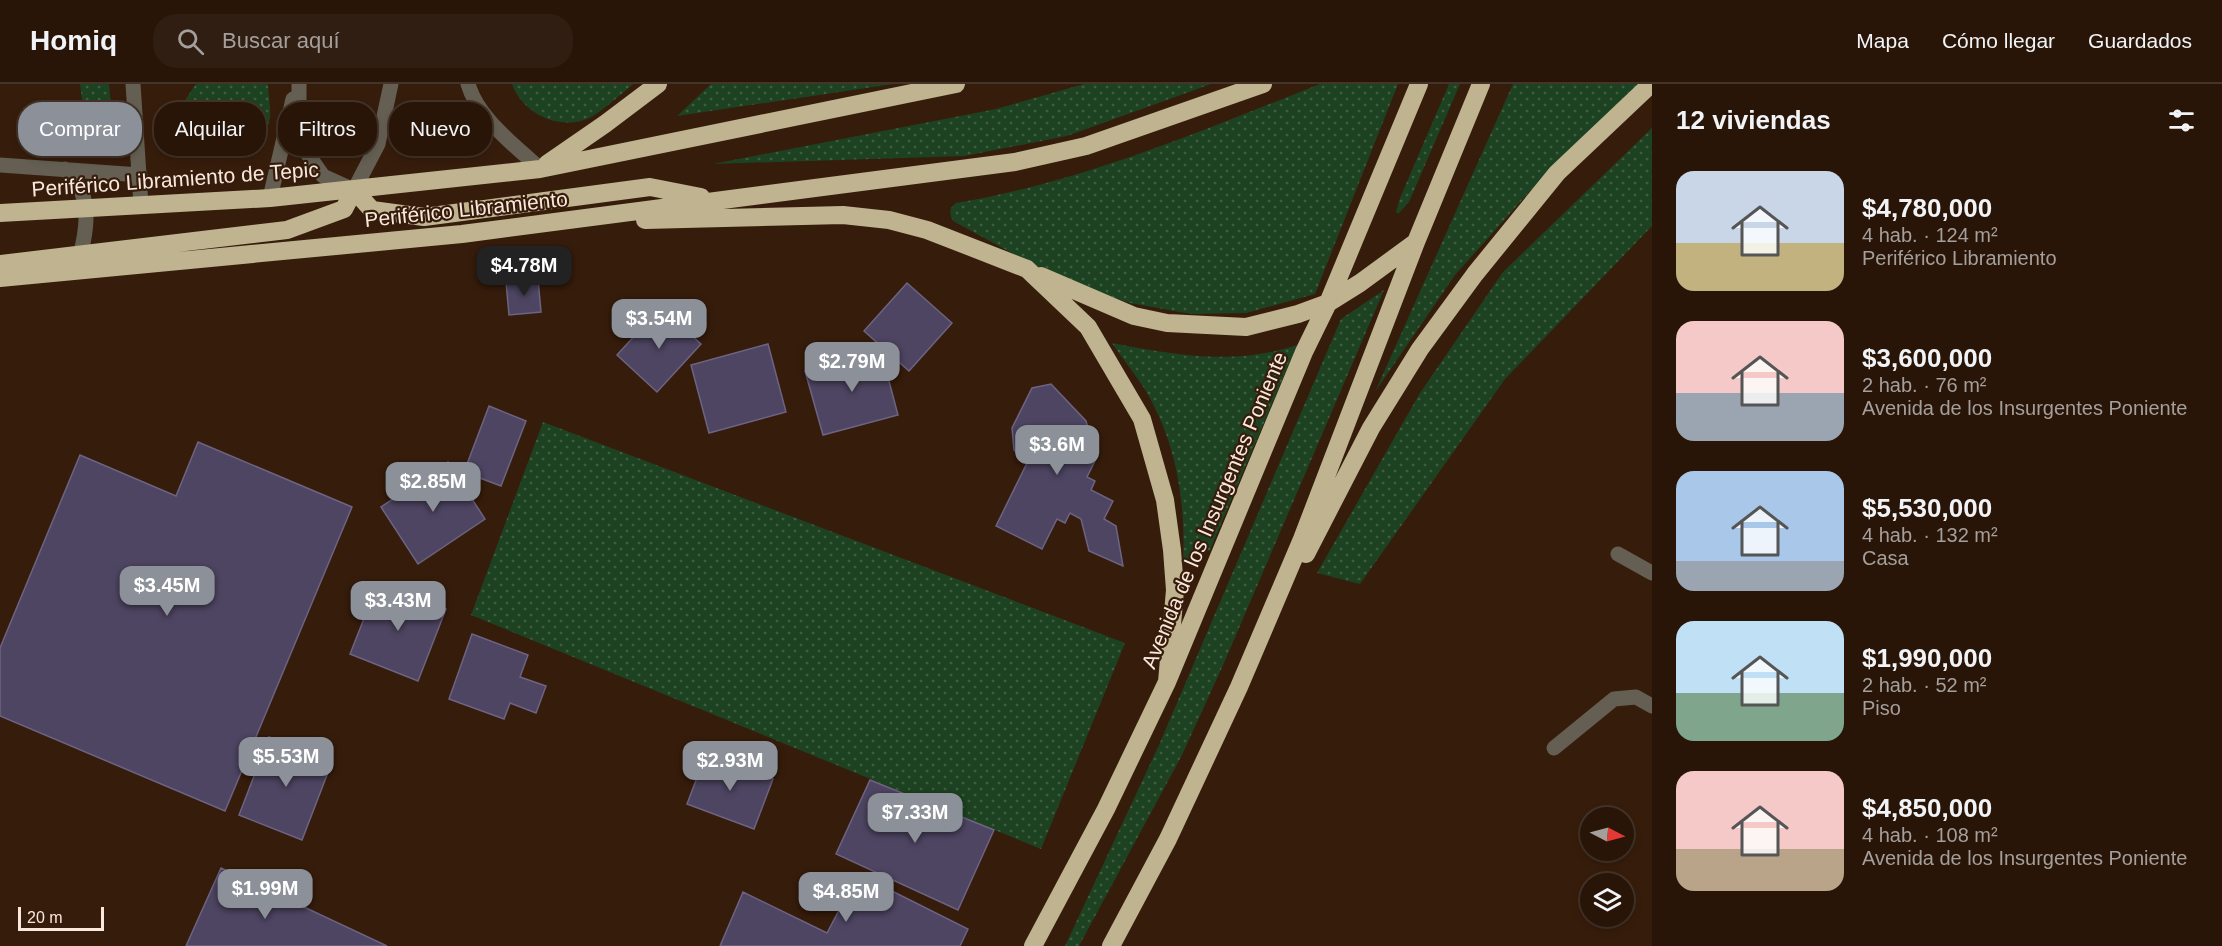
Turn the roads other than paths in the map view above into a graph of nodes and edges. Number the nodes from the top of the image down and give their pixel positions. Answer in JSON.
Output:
{"nodes":[{"id":1,"x":133,"y":84,"type":"edge"},
{"id":2,"x":298,"y":84,"type":"edge"},
{"id":3,"x":392,"y":84,"type":"edge"},
{"id":4,"x":468,"y":84,"type":"edge"},
{"id":5,"x":658,"y":84,"type":"edge"},
{"id":6,"x":956,"y":84,"type":"edge"},
{"id":7,"x":1263,"y":84,"type":"edge"},
{"id":8,"x":1419,"y":84,"type":"edge"},
{"id":9,"x":1481,"y":84,"type":"edge"},
{"id":10,"x":1650,"y":84,"type":"edge"},
{"id":11,"x":0,"y":165,"type":"edge"},
{"id":12,"x":64,"y":169,"type":"junction"},
{"id":13,"x":540,"y":169,"type":"junction"},
{"id":14,"x":140,"y":175,"type":"junction"},
{"id":15,"x":354,"y":190,"type":"junction"},
{"id":16,"x":270,"y":198,"type":"junction"},
{"id":17,"x":716,"y":200,"type":"junction"},
{"id":18,"x":141,"y":205,"type":"junction"},
{"id":19,"x":86,"y":208,"type":"junction"},
{"id":20,"x":0,"y":213,"type":"edge"},
{"id":21,"x":475,"y":232,"type":"junction"},
{"id":22,"x":1416,"y":242,"type":"junction"},
{"id":23,"x":80,"y":256,"type":"junction"},
{"id":24,"x":0,"y":264,"type":"edge"},
{"id":25,"x":1027,"y":269,"type":"junction"},
{"id":26,"x":0,"y":278,"type":"edge"},
{"id":27,"x":1328,"y":303,"type":"junction"},
{"id":28,"x":1618,"y":554,"type":"dead end"},
{"id":29,"x":1652,"y":573,"type":"edge"},
{"id":30,"x":1167,"y":682,"type":"junction"},
{"id":31,"x":1239,"y":687,"type":"junction"},
{"id":32,"x":1652,"y":706,"type":"edge"},
{"id":33,"x":1554,"y":748,"type":"dead end"},
{"id":34,"x":1033,"y":946,"type":"edge"},
{"id":35,"x":1111,"y":946,"type":"edge"}],
"edges":[{"from":1,"to":14,"type":"street"},
{"from":2,"to":15,"type":"street"},
{"from":2,"to":16,"type":"street"},
{"from":3,"to":15,"type":"street"},
{"from":4,"to":13,"type":"street"},
{"from":5,"to":13,"type":"highway"},
{"from":6,"to":13,"type":"highway","name":"Periférico Libramiento de Tepic"},
{"from":7,"to":17,"type":"highway","name":"Periférico Libramiento"},
{"from":8,"to":27,"type":"highway","name":"Avenida de los Insurgentes Poniente"},
{"from":9,"to":22,"type":"highway"},
{"from":10,"to":31,"type":"highway"},
{"from":11,"to":12,"type":"street"},
{"from":12,"to":14,"type":"street"},
{"from":12,"to":19,"type":"street"},
{"from":13,"to":15,"type":"highway","name":"Periférico Libramiento de Tepic"},
{"from":14,"to":18,"type":"street"},
{"from":15,"to":16,"type":"highway","name":"Periférico Libramiento de Tepic"},
{"from":15,"to":17,"type":"highway"},
{"from":15,"to":23,"type":"highway"},
{"from":16,"to":18,"type":"highway","name":"Periférico Libramiento de Tepic"},
{"from":17,"to":21,"type":"highway","name":"Periférico Libramiento"},
{"from":18,"to":19,"type":"highway","name":"Periférico Libramiento de Tepic"},
{"from":19,"to":20,"type":"highway","name":"Periférico Libramiento de Tepic"},
{"from":19,"to":23,"type":"street"},
{"from":21,"to":25,"type":"highway"},
{"from":21,"to":26,"type":"highway","name":"Periférico Libramiento"},
{"from":22,"to":27,"type":"highway"},
{"from":22,"to":31,"type":"highway"},
{"from":23,"to":24,"type":"highway"},
{"from":25,"to":27,"type":"highway"},
{"from":25,"to":30,"type":"highway"},
{"from":27,"to":30,"type":"highway","name":"Avenida de los Insurgentes Poniente"},
{"from":28,"to":29,"type":"street"},
{"from":30,"to":34,"type":"highway","name":"Avenida de los Insurgentes Poniente"},
{"from":31,"to":35,"type":"highway"},
{"from":32,"to":33,"type":"street"}]}
